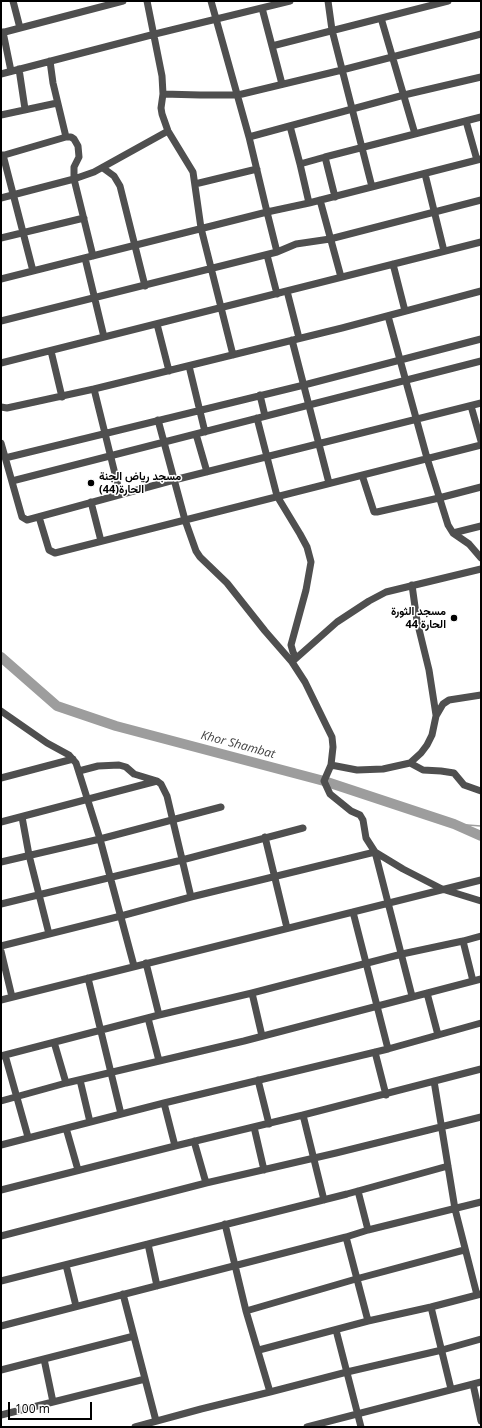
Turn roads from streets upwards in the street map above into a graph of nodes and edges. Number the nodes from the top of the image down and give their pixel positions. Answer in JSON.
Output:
{"nodes":[{"id":1,"x":13,"y":1,"type":"edge"},
{"id":2,"x":123,"y":1,"type":"edge"},
{"id":3,"x":147,"y":1,"type":"edge"},
{"id":4,"x":211,"y":1,"type":"edge"},
{"id":5,"x":290,"y":1,"type":"edge"},
{"id":6,"x":328,"y":1,"type":"edge"},
{"id":7,"x":448,"y":1,"type":"edge"},
{"id":8,"x":436,"y":2,"type":"edge"},
{"id":9,"x":262,"y":8,"type":"junction"},
{"id":10,"x":381,"y":18,"type":"junction"},
{"id":11,"x":216,"y":19,"type":"junction"},
{"id":12,"x":20,"y":28,"type":"junction"},
{"id":13,"x":332,"y":30,"type":"junction"},
{"id":14,"x":2,"y":32,"type":"edge"},
{"id":15,"x":155,"y":34,"type":"junction"},
{"id":16,"x":481,"y":34,"type":"edge"},
{"id":17,"x":272,"y":46,"type":"junction"},
{"id":18,"x":392,"y":57,"type":"junction"},
{"id":19,"x":50,"y":61,"type":"junction"},
{"id":20,"x":19,"y":69,"type":"junction"},
{"id":21,"x":342,"y":70,"type":"junction"},
{"id":22,"x":11,"y":71,"type":"junction"},
{"id":23,"x":1,"y":74,"type":"edge"},
{"id":24,"x":481,"y":77,"type":"edge"},
{"id":25,"x":282,"y":84,"type":"junction"},
{"id":26,"x":163,"y":94,"type":"junction"},
{"id":27,"x":238,"y":94,"type":"junction"},
{"id":28,"x":404,"y":96,"type":"junction"},
{"id":29,"x":58,"y":103,"type":"junction"},
{"id":30,"x":25,"y":109,"type":"junction"},
{"id":31,"x":352,"y":109,"type":"junction"},
{"id":32,"x":1,"y":115,"type":"edge"},
{"id":33,"x":481,"y":117,"type":"edge"},
{"id":34,"x":466,"y":121,"type":"junction"},
{"id":35,"x":290,"y":126,"type":"junction"},
{"id":36,"x":168,"y":131,"type":"junction"},
{"id":37,"x":415,"y":134,"type":"junction"},
{"id":38,"x":66,"y":137,"type":"junction"},
{"id":39,"x":249,"y":137,"type":"junction"},
{"id":40,"x":362,"y":148,"type":"junction"},
{"id":41,"x":2,"y":155,"type":"edge"},
{"id":42,"x":325,"y":158,"type":"junction"},
{"id":43,"x":479,"y":160,"type":"edge"},
{"id":44,"x":300,"y":164,"type":"junction"},
{"id":45,"x":103,"y":168,"type":"junction"},
{"id":46,"x":257,"y":169,"type":"junction"},
{"id":47,"x":426,"y":174,"type":"junction"},
{"id":48,"x":74,"y":179,"type":"junction"},
{"id":49,"x":195,"y":184,"type":"junction"},
{"id":50,"x":372,"y":187,"type":"junction"},
{"id":51,"x":14,"y":194,"type":"junction"},
{"id":52,"x":335,"y":197,"type":"junction"},
{"id":53,"x":1,"y":198,"type":"edge"},
{"id":54,"x":320,"y":200,"type":"junction"},
{"id":55,"x":481,"y":200,"type":"edge"},
{"id":56,"x":309,"y":203,"type":"junction"},
{"id":57,"x":267,"y":212,"type":"junction"},
{"id":58,"x":435,"y":212,"type":"junction"},
{"id":59,"x":84,"y":218,"type":"junction"},
{"id":60,"x":201,"y":228,"type":"junction"},
{"id":61,"x":24,"y":233,"type":"junction"},
{"id":62,"x":1,"y":238,"type":"edge"},
{"id":63,"x":330,"y":239,"type":"junction"},
{"id":64,"x":481,"y":242,"type":"edge"},
{"id":65,"x":135,"y":245,"type":"junction"},
{"id":66,"x":444,"y":251,"type":"junction"},
{"id":67,"x":277,"y":252,"type":"junction"},
{"id":68,"x":266,"y":255,"type":"junction"},
{"id":69,"x":93,"y":256,"type":"junction"},
{"id":70,"x":85,"y":258,"type":"junction"},
{"id":71,"x":393,"y":264,"type":"junction"},
{"id":72,"x":210,"y":269,"type":"junction"},
{"id":73,"x":33,"y":271,"type":"junction"},
{"id":74,"x":340,"y":277,"type":"junction"},
{"id":75,"x":1,"y":279,"type":"edge"},
{"id":76,"x":145,"y":286,"type":"junction"},
{"id":77,"x":287,"y":291,"type":"junction"},
{"id":78,"x":481,"y":291,"type":"edge"},
{"id":79,"x":277,"y":294,"type":"junction"},
{"id":80,"x":95,"y":298,"type":"junction"},
{"id":81,"x":221,"y":308,"type":"junction"},
{"id":82,"x":405,"y":311,"type":"junction"},
{"id":83,"x":388,"y":316,"type":"junction"},
{"id":84,"x":1,"y":321,"type":"edge"},
{"id":85,"x":157,"y":324,"type":"junction"},
{"id":86,"x":104,"y":338,"type":"junction"},
{"id":87,"x":295,"y":339,"type":"junction"},
{"id":88,"x":481,"y":339,"type":"edge"},
{"id":89,"x":51,"y":351,"type":"junction"},
{"id":90,"x":233,"y":355,"type":"junction"},
{"id":91,"x":400,"y":361,"type":"junction"},
{"id":92,"x":481,"y":361,"type":"edge"},
{"id":93,"x":1,"y":364,"type":"edge"},
{"id":94,"x":189,"y":366,"type":"junction"},
{"id":95,"x":168,"y":371,"type":"junction"},
{"id":96,"x":406,"y":381,"type":"junction"},
{"id":97,"x":304,"y":385,"type":"junction"},
{"id":98,"x":94,"y":389,"type":"junction"},
{"id":99,"x":260,"y":395,"type":"junction"},
{"id":100,"x":62,"y":397,"type":"junction"},
{"id":101,"x":481,"y":404,"type":"edge"},
{"id":102,"x":309,"y":406,"type":"junction"},
{"id":103,"x":471,"y":406,"type":"junction"},
{"id":104,"x":3,"y":408,"type":"edge"},
{"id":105,"x":200,"y":410,"type":"junction"},
{"id":106,"x":265,"y":416,"type":"junction"},
{"id":107,"x":257,"y":418,"type":"junction"},
{"id":108,"x":158,"y":420,"type":"junction"},
{"id":109,"x":416,"y":420,"type":"junction"},
{"id":110,"x":205,"y":432,"type":"junction"},
{"id":111,"x":105,"y":434,"type":"junction"},
{"id":112,"x":196,"y":434,"type":"junction"},
{"id":113,"x":481,"y":441,"type":"edge"},
{"id":114,"x":164,"y":442,"type":"junction"},
{"id":115,"x":1,"y":443,"type":"edge"},
{"id":116,"x":318,"y":444,"type":"junction"},
{"id":117,"x":481,"y":445,"type":"edge"},
{"id":118,"x":110,"y":455,"type":"junction"},
{"id":119,"x":267,"y":457,"type":"junction"},
{"id":120,"x":5,"y":458,"type":"junction"},
{"id":121,"x":427,"y":458,"type":"junction"},
{"id":122,"x":206,"y":472,"type":"junction"},
{"id":123,"x":362,"y":475,"type":"junction"},
{"id":124,"x":174,"y":480,"type":"junction"},
{"id":125,"x":12,"y":481,"type":"junction"},
{"id":126,"x":329,"y":483,"type":"junction"},
{"id":127,"x":481,"y":487,"type":"edge"},
{"id":128,"x":120,"y":494,"type":"junction"},
{"id":129,"x":277,"y":496,"type":"junction"},
{"id":130,"x":439,"y":498,"type":"junction"},
{"id":131,"x":91,"y":502,"type":"junction"},
{"id":132,"x":39,"y":517,"type":"junction"},
{"id":133,"x":185,"y":520,"type":"junction"},
{"id":134,"x":481,"y":526,"type":"edge"},
{"id":135,"x":453,"y":533,"type":"junction"},
{"id":136,"x":101,"y":541,"type":"junction"},
{"id":137,"x":481,"y":558,"type":"edge"},
{"id":138,"x":481,"y":569,"type":"edge"},
{"id":139,"x":412,"y":585,"type":"junction"},
{"id":140,"x":294,"y":660,"type":"junction"},
{"id":141,"x":481,"y":695,"type":"edge"},
{"id":142,"x":1,"y":711,"type":"edge"},
{"id":143,"x":436,"y":716,"type":"junction"},
{"id":144,"x":73,"y":759,"type":"junction"},
{"id":145,"x":410,"y":763,"type":"junction"},
{"id":146,"x":331,"y":765,"type":"junction"},
{"id":147,"x":79,"y":771,"type":"junction"},
{"id":148,"x":1,"y":778,"type":"edge"},
{"id":149,"x":158,"y":781,"type":"junction"},
{"id":150,"x":481,"y":791,"type":"edge"},
{"id":151,"x":88,"y":800,"type":"junction"},
{"id":152,"x":221,"y":807,"type":"dead end"},
{"id":153,"x":22,"y":817,"type":"junction"},
{"id":154,"x":172,"y":820,"type":"junction"},
{"id":155,"x":1,"y":822,"type":"edge"},
{"id":156,"x":303,"y":828,"type":"dead end"},
{"id":157,"x":265,"y":838,"type":"junction"},
{"id":158,"x":100,"y":839,"type":"junction"},
{"id":159,"x":375,"y":852,"type":"junction"},
{"id":160,"x":30,"y":855,"type":"junction"},
{"id":161,"x":182,"y":860,"type":"junction"},
{"id":162,"x":1,"y":862,"type":"edge"},
{"id":163,"x":110,"y":877,"type":"junction"},
{"id":164,"x":274,"y":877,"type":"junction"},
{"id":165,"x":481,"y":880,"type":"edge"},
{"id":166,"x":442,"y":889,"type":"junction"},
{"id":167,"x":40,"y":894,"type":"junction"},
{"id":168,"x":191,"y":897,"type":"junction"},
{"id":169,"x":481,"y":901,"type":"edge"},
{"id":170,"x":389,"y":903,"type":"junction"},
{"id":171,"x":1,"y":904,"type":"edge"},
{"id":172,"x":353,"y":912,"type":"junction"},
{"id":173,"x":121,"y":916,"type":"junction"},
{"id":174,"x":287,"y":928,"type":"junction"},
{"id":175,"x":49,"y":934,"type":"junction"},
{"id":176,"x":481,"y":936,"type":"edge"},
{"id":177,"x":463,"y":941,"type":"junction"},
{"id":178,"x":1,"y":946,"type":"edge"},
{"id":179,"x":1,"y":951,"type":"edge"},
{"id":180,"x":402,"y":954,"type":"junction"},
{"id":181,"x":146,"y":963,"type":"junction"},
{"id":182,"x":366,"y":964,"type":"junction"},
{"id":183,"x":134,"y":966,"type":"junction"},
{"id":184,"x":88,"y":978,"type":"junction"},
{"id":185,"x":481,"y":979,"type":"edge"},
{"id":186,"x":473,"y":981,"type":"junction"},
{"id":187,"x":252,"y":993,"type":"junction"},
{"id":188,"x":427,"y":993,"type":"junction"},
{"id":189,"x":412,"y":996,"type":"junction"},
{"id":190,"x":12,"y":997,"type":"junction"},
{"id":191,"x":1,"y":1000,"type":"edge"},
{"id":192,"x":377,"y":1006,"type":"junction"},
{"id":193,"x":159,"y":1015,"type":"junction"},
{"id":194,"x":148,"y":1018,"type":"junction"},
{"id":195,"x":481,"y":1023,"type":"edge"},
{"id":196,"x":101,"y":1030,"type":"junction"},
{"id":197,"x":438,"y":1035,"type":"junction"},
{"id":198,"x":262,"y":1036,"type":"junction"},
{"id":199,"x":54,"y":1042,"type":"junction"},
{"id":200,"x":388,"y":1049,"type":"junction"},
{"id":201,"x":375,"y":1052,"type":"junction"},
{"id":202,"x":3,"y":1055,"type":"edge"},
{"id":203,"x":159,"y":1061,"type":"junction"},
{"id":204,"x":481,"y":1069,"type":"edge"},
{"id":205,"x":112,"y":1072,"type":"junction"},
{"id":206,"x":80,"y":1080,"type":"junction"},
{"id":207,"x":258,"y":1080,"type":"junction"},
{"id":208,"x":434,"y":1081,"type":"junction"},
{"id":209,"x":66,"y":1083,"type":"junction"},
{"id":210,"x":386,"y":1094,"type":"junction"},
{"id":211,"x":18,"y":1096,"type":"junction"},
{"id":212,"x":1,"y":1101,"type":"edge"},
{"id":213,"x":164,"y":1103,"type":"junction"},
{"id":214,"x":121,"y":1114,"type":"junction"},
{"id":215,"x":303,"y":1115,"type":"junction"},
{"id":216,"x":481,"y":1117,"type":"edge"},
{"id":217,"x":90,"y":1122,"type":"junction"},
{"id":218,"x":269,"y":1124,"type":"junction"},
{"id":219,"x":442,"y":1126,"type":"junction"},
{"id":220,"x":66,"y":1128,"type":"junction"},
{"id":221,"x":254,"y":1128,"type":"junction"},
{"id":222,"x":28,"y":1137,"type":"junction"},
{"id":223,"x":194,"y":1141,"type":"junction"},
{"id":224,"x":1,"y":1145,"type":"edge"},
{"id":225,"x":175,"y":1146,"type":"junction"},
{"id":226,"x":314,"y":1158,"type":"junction"},
{"id":227,"x":448,"y":1166,"type":"junction"},
{"id":228,"x":78,"y":1170,"type":"junction"},
{"id":229,"x":264,"y":1170,"type":"junction"},
{"id":230,"x":206,"y":1183,"type":"junction"},
{"id":231,"x":1,"y":1190,"type":"edge"},
{"id":232,"x":358,"y":1191,"type":"junction"},
{"id":233,"x":324,"y":1200,"type":"junction"},
{"id":234,"x":481,"y":1202,"type":"edge"},
{"id":235,"x":457,"y":1208,"type":"junction"},
{"id":236,"x":481,"y":1208,"type":"edge"},
{"id":237,"x":225,"y":1224,"type":"junction"},
{"id":238,"x":368,"y":1230,"type":"junction"},
{"id":239,"x":1,"y":1236,"type":"edge"},
{"id":240,"x":346,"y":1237,"type":"junction"},
{"id":241,"x":148,"y":1244,"type":"junction"},
{"id":242,"x":464,"y":1250,"type":"junction"},
{"id":243,"x":66,"y":1265,"type":"junction"},
{"id":244,"x":235,"y":1265,"type":"junction"},
{"id":245,"x":356,"y":1279,"type":"junction"},
{"id":246,"x":1,"y":1281,"type":"edge"},
{"id":247,"x":157,"y":1286,"type":"junction"},
{"id":248,"x":123,"y":1294,"type":"junction"},
{"id":249,"x":479,"y":1294,"type":"edge"},
{"id":250,"x":76,"y":1306,"type":"junction"},
{"id":251,"x":431,"y":1307,"type":"junction"},
{"id":252,"x":246,"y":1311,"type":"junction"},
{"id":253,"x":368,"y":1321,"type":"junction"},
{"id":254,"x":1,"y":1326,"type":"edge"},
{"id":255,"x":336,"y":1330,"type":"junction"},
{"id":256,"x":134,"y":1336,"type":"junction"},
{"id":257,"x":481,"y":1338,"type":"edge"},
{"id":258,"x":259,"y":1350,"type":"junction"},
{"id":259,"x":442,"y":1350,"type":"junction"},
{"id":260,"x":44,"y":1359,"type":"junction"},
{"id":261,"x":1,"y":1370,"type":"edge"},
{"id":262,"x":347,"y":1372,"type":"junction"},
{"id":263,"x":145,"y":1379,"type":"junction"},
{"id":264,"x":481,"y":1382,"type":"edge"},
{"id":265,"x":473,"y":1384,"type":"junction"},
{"id":266,"x":451,"y":1389,"type":"junction"},
{"id":267,"x":270,"y":1392,"type":"junction"},
{"id":268,"x":53,"y":1402,"type":"junction"},
{"id":269,"x":358,"y":1414,"type":"junction"},
{"id":270,"x":1,"y":1415,"type":"edge"},
{"id":271,"x":156,"y":1421,"type":"junction"},
{"id":272,"x":481,"y":1421,"type":"edge"},
{"id":273,"x":144,"y":1426,"type":"edge"},
{"id":274,"x":135,"y":1427,"type":"edge"},
{"id":275,"x":307,"y":1427,"type":"edge"},
{"id":276,"x":361,"y":1427,"type":"edge"}],
"edges":[{"from":1,"to":12,"type":"street"},
{"from":2,"to":12,"type":"street"},
{"from":3,"to":15,"type":"street"},
{"from":4,"to":11,"type":"street"},
{"from":5,"to":9,"type":"street"},
{"from":6,"to":13,"type":"street"},
{"from":7,"to":8,"type":"street"},
{"from":8,"to":10,"type":"street"},
{"from":9,"to":11,"type":"street"},
{"from":9,"to":17,"type":"street"},
{"from":10,"to":13,"type":"street"},
{"from":10,"to":18,"type":"street"},
{"from":11,"to":15,"type":"street"},
{"from":11,"to":27,"type":"street"},
{"from":12,"to":14,"type":"street"},
{"from":13,"to":17,"type":"street"},
{"from":13,"to":21,"type":"street"},
{"from":14,"to":22,"type":"street"},
{"from":15,"to":19,"type":"street"},
{"from":15,"to":26,"type":"street"},
{"from":16,"to":18,"type":"street"},
{"from":17,"to":25,"type":"street"},
{"from":18,"to":21,"type":"street"},
{"from":18,"to":28,"type":"street"},
{"from":19,"to":20,"type":"street"},
{"from":19,"to":29,"type":"street"},
{"from":20,"to":22,"type":"street"},
{"from":20,"to":30,"type":"street"},
{"from":21,"to":25,"type":"street"},
{"from":21,"to":31,"type":"street"},
{"from":22,"to":23,"type":"street"},
{"from":24,"to":28,"type":"street"},
{"from":25,"to":27,"type":"street"},
{"from":26,"to":27,"type":"street"},
{"from":26,"to":36,"type":"street"},
{"from":27,"to":39,"type":"street"},
{"from":28,"to":31,"type":"street"},
{"from":28,"to":37,"type":"street"},
{"from":29,"to":30,"type":"street"},
{"from":29,"to":38,"type":"street"},
{"from":30,"to":32,"type":"street"},
{"from":31,"to":35,"type":"street"},
{"from":31,"to":40,"type":"street"},
{"from":33,"to":34,"type":"street"},
{"from":34,"to":37,"type":"street"},
{"from":34,"to":43,"type":"street"},
{"from":35,"to":39,"type":"street"},
{"from":35,"to":44,"type":"street"},
{"from":36,"to":45,"type":"street"},
{"from":36,"to":49,"type":"street"},
{"from":37,"to":40,"type":"street"},
{"from":38,"to":41,"type":"street"},
{"from":38,"to":48,"type":"street"},
{"from":39,"to":46,"type":"street"},
{"from":40,"to":42,"type":"street"},
{"from":40,"to":50,"type":"street"},
{"from":41,"to":51,"type":"street"},
{"from":42,"to":44,"type":"street"},
{"from":42,"to":52,"type":"street"},
{"from":43,"to":47,"type":"street"},
{"from":44,"to":56,"type":"street"},
{"from":45,"to":48,"type":"street"},
{"from":45,"to":65,"type":"street"},
{"from":46,"to":49,"type":"street"},
{"from":46,"to":57,"type":"street"},
{"from":47,"to":50,"type":"street"},
{"from":47,"to":58,"type":"street"},
{"from":48,"to":51,"type":"street"},
{"from":48,"to":59,"type":"street"},
{"from":49,"to":60,"type":"street"},
{"from":50,"to":52,"type":"street"},
{"from":51,"to":53,"type":"street"},
{"from":51,"to":61,"type":"street"},
{"from":52,"to":54,"type":"street"},
{"from":54,"to":56,"type":"street"},
{"from":54,"to":63,"type":"street"},
{"from":55,"to":58,"type":"street"},
{"from":56,"to":57,"type":"street"},
{"from":57,"to":60,"type":"street"},
{"from":57,"to":67,"type":"street"},
{"from":58,"to":63,"type":"street"},
{"from":58,"to":66,"type":"street"},
{"from":59,"to":61,"type":"street"},
{"from":59,"to":69,"type":"street"},
{"from":60,"to":65,"type":"street"},
{"from":60,"to":72,"type":"street"},
{"from":61,"to":62,"type":"street"},
{"from":61,"to":73,"type":"street"},
{"from":63,"to":67,"type":"street"},
{"from":63,"to":74,"type":"street"},
{"from":64,"to":66,"type":"street"},
{"from":65,"to":69,"type":"street"},
{"from":65,"to":76,"type":"street"},
{"from":66,"to":71,"type":"street"},
{"from":67,"to":68,"type":"street"},
{"from":68,"to":72,"type":"street"},
{"from":68,"to":79,"type":"street"},
{"from":69,"to":70,"type":"street"},
{"from":70,"to":73,"type":"street"},
{"from":70,"to":80,"type":"street"},
{"from":71,"to":74,"type":"street"},
{"from":71,"to":82,"type":"street"},
{"from":72,"to":76,"type":"street"},
{"from":72,"to":81,"type":"street"},
{"from":73,"to":75,"type":"street"},
{"from":74,"to":77,"type":"street"},
{"from":76,"to":80,"type":"street"},
{"from":77,"to":79,"type":"street"},
{"from":77,"to":87,"type":"street"},
{"from":78,"to":82,"type":"street"},
{"from":79,"to":81,"type":"street"},
{"from":80,"to":84,"type":"street"},
{"from":80,"to":86,"type":"street"},
{"from":81,"to":85,"type":"street"},
{"from":81,"to":90,"type":"street"},
{"from":82,"to":83,"type":"street"},
{"from":83,"to":87,"type":"street"},
{"from":83,"to":91,"type":"street"},
{"from":85,"to":86,"type":"street"},
{"from":85,"to":95,"type":"street"},
{"from":86,"to":89,"type":"street"},
{"from":87,"to":90,"type":"street"},
{"from":87,"to":97,"type":"street"},
{"from":88,"to":91,"type":"street"},
{"from":89,"to":93,"type":"street"},
{"from":89,"to":100,"type":"street"},
{"from":90,"to":94,"type":"street"},
{"from":91,"to":96,"type":"street"},
{"from":91,"to":97,"type":"street"},
{"from":92,"to":96,"type":"street"},
{"from":94,"to":95,"type":"street"},
{"from":94,"to":105,"type":"street"},
{"from":95,"to":98,"type":"street"},
{"from":96,"to":102,"type":"street"},
{"from":96,"to":109,"type":"street"},
{"from":97,"to":99,"type":"street"},
{"from":97,"to":102,"type":"street"},
{"from":98,"to":100,"type":"street"},
{"from":98,"to":111,"type":"street"},
{"from":99,"to":105,"type":"street"},
{"from":99,"to":106,"type":"street"},
{"from":100,"to":104,"type":"street"},
{"from":101,"to":103,"type":"street"},
{"from":102,"to":106,"type":"street"},
{"from":102,"to":116,"type":"street"},
{"from":103,"to":109,"type":"street"},
{"from":103,"to":113,"type":"street"},
{"from":105,"to":108,"type":"street"},
{"from":105,"to":110,"type":"street"},
{"from":106,"to":107,"type":"street"},
{"from":107,"to":110,"type":"street"},
{"from":107,"to":119,"type":"street"},
{"from":108,"to":111,"type":"street"},
{"from":108,"to":114,"type":"street"},
{"from":109,"to":116,"type":"street"},
{"from":109,"to":121,"type":"street"},
{"from":110,"to":112,"type":"street"},
{"from":111,"to":118,"type":"street"},
{"from":111,"to":120,"type":"street"},
{"from":112,"to":114,"type":"street"},
{"from":112,"to":122,"type":"street"},
{"from":114,"to":118,"type":"street"},
{"from":114,"to":124,"type":"street"},
{"from":115,"to":120,"type":"street"},
{"from":116,"to":119,"type":"street"},
{"from":116,"to":126,"type":"street"},
{"from":117,"to":121,"type":"street"},
{"from":118,"to":125,"type":"street"},
{"from":118,"to":128,"type":"street"},
{"from":119,"to":122,"type":"street"},
{"from":119,"to":129,"type":"street"},
{"from":120,"to":125,"type":"street"},
{"from":121,"to":123,"type":"street"},
{"from":121,"to":130,"type":"street"},
{"from":122,"to":124,"type":"street"},
{"from":123,"to":126,"type":"street"},
{"from":123,"to":130,"type":"street"},
{"from":124,"to":128,"type":"street"},
{"from":124,"to":133,"type":"street"},
{"from":125,"to":132,"type":"street"},
{"from":126,"to":129,"type":"street"},
{"from":127,"to":130,"type":"street"},
{"from":128,"to":131,"type":"street"},
{"from":129,"to":133,"type":"street"},
{"from":129,"to":140,"type":"street"},
{"from":130,"to":135,"type":"street"},
{"from":131,"to":132,"type":"street"},
{"from":131,"to":136,"type":"street"},
{"from":132,"to":136,"type":"street"},
{"from":133,"to":136,"type":"street"},
{"from":133,"to":140,"type":"street"},
{"from":134,"to":135,"type":"street"},
{"from":135,"to":137,"type":"street"},
{"from":138,"to":139,"type":"street"},
{"from":139,"to":140,"type":"street"},
{"from":139,"to":143,"type":"street"},
{"from":140,"to":146,"type":"street"},
{"from":141,"to":143,"type":"street"},
{"from":142,"to":144,"type":"street"},
{"from":143,"to":145,"type":"street"},
{"from":144,"to":147,"type":"street"},
{"from":144,"to":148,"type":"street"},
{"from":145,"to":146,"type":"street"},
{"from":145,"to":150,"type":"street"},
{"from":146,"to":159,"type":"street"},
{"from":147,"to":149,"type":"street"},
{"from":147,"to":151,"type":"street"},
{"from":149,"to":151,"type":"street"},
{"from":149,"to":154,"type":"street"},
{"from":151,"to":153,"type":"street"},
{"from":151,"to":158,"type":"street"},
{"from":152,"to":154,"type":"street"},
{"from":153,"to":155,"type":"street"},
{"from":153,"to":160,"type":"street"},
{"from":154,"to":158,"type":"street"},
{"from":154,"to":161,"type":"street"},
{"from":156,"to":157,"type":"street"},
{"from":157,"to":161,"type":"street"},
{"from":157,"to":164,"type":"street"},
{"from":158,"to":160,"type":"street"},
{"from":158,"to":163,"type":"street"},
{"from":159,"to":164,"type":"street"},
{"from":159,"to":166,"type":"street"},
{"from":159,"to":170,"type":"street"},
{"from":160,"to":162,"type":"street"},
{"from":160,"to":167,"type":"street"},
{"from":161,"to":163,"type":"street"},
{"from":161,"to":168,"type":"street"},
{"from":163,"to":167,"type":"street"},
{"from":163,"to":173,"type":"street"},
{"from":164,"to":168,"type":"street"},
{"from":164,"to":174,"type":"street"},
{"from":165,"to":166,"type":"street"},
{"from":166,"to":169,"type":"street"},
{"from":166,"to":170,"type":"street"},
{"from":167,"to":171,"type":"street"},
{"from":167,"to":175,"type":"street"},
{"from":168,"to":173,"type":"street"},
{"from":170,"to":172,"type":"street"},
{"from":170,"to":180,"type":"street"},
{"from":172,"to":174,"type":"street"},
{"from":172,"to":182,"type":"street"},
{"from":173,"to":175,"type":"street"},
{"from":173,"to":183,"type":"street"},
{"from":174,"to":181,"type":"street"},
{"from":175,"to":178,"type":"street"},
{"from":176,"to":177,"type":"street"},
{"from":177,"to":180,"type":"street"},
{"from":177,"to":186,"type":"street"},
{"from":179,"to":190,"type":"street"},
{"from":180,"to":182,"type":"street"},
{"from":180,"to":189,"type":"street"},
{"from":181,"to":183,"type":"street"},
{"from":181,"to":193,"type":"street"},
{"from":182,"to":187,"type":"street"},
{"from":182,"to":192,"type":"street"},
{"from":183,"to":184,"type":"street"},
{"from":184,"to":190,"type":"street"},
{"from":184,"to":196,"type":"street"},
{"from":185,"to":186,"type":"street"},
{"from":186,"to":188,"type":"street"},
{"from":187,"to":193,"type":"street"},
{"from":187,"to":198,"type":"street"},
{"from":188,"to":189,"type":"street"},
{"from":188,"to":197,"type":"street"},
{"from":189,"to":192,"type":"street"},
{"from":190,"to":191,"type":"street"},
{"from":192,"to":198,"type":"street"},
{"from":192,"to":200,"type":"street"},
{"from":193,"to":194,"type":"street"},
{"from":194,"to":196,"type":"street"},
{"from":194,"to":203,"type":"street"},
{"from":195,"to":197,"type":"street"},
{"from":196,"to":199,"type":"street"},
{"from":196,"to":205,"type":"street"},
{"from":197,"to":200,"type":"street"},
{"from":198,"to":203,"type":"street"},
{"from":199,"to":202,"type":"street"},
{"from":199,"to":209,"type":"street"},
{"from":200,"to":201,"type":"street"},
{"from":201,"to":207,"type":"street"},
{"from":201,"to":210,"type":"street"},
{"from":202,"to":211,"type":"street"},
{"from":203,"to":205,"type":"street"},
{"from":204,"to":208,"type":"street"},
{"from":205,"to":206,"type":"street"},
{"from":205,"to":214,"type":"street"},
{"from":206,"to":209,"type":"street"},
{"from":206,"to":217,"type":"street"},
{"from":207,"to":213,"type":"street"},
{"from":207,"to":218,"type":"street"},
{"from":208,"to":210,"type":"street"},
{"from":208,"to":219,"type":"street"},
{"from":209,"to":211,"type":"street"},
{"from":210,"to":215,"type":"street"},
{"from":211,"to":212,"type":"street"},
{"from":211,"to":222,"type":"street"},
{"from":213,"to":214,"type":"street"},
{"from":213,"to":225,"type":"street"},
{"from":214,"to":217,"type":"street"},
{"from":215,"to":218,"type":"street"},
{"from":215,"to":226,"type":"street"},
{"from":216,"to":219,"type":"street"},
{"from":217,"to":220,"type":"street"},
{"from":218,"to":221,"type":"street"},
{"from":219,"to":226,"type":"street"},
{"from":219,"to":227,"type":"street"},
{"from":220,"to":222,"type":"street"},
{"from":220,"to":228,"type":"street"},
{"from":221,"to":223,"type":"street"},
{"from":221,"to":229,"type":"street"},
{"from":222,"to":224,"type":"street"},
{"from":223,"to":225,"type":"street"},
{"from":223,"to":230,"type":"street"},
{"from":225,"to":228,"type":"street"},
{"from":226,"to":229,"type":"street"},
{"from":226,"to":233,"type":"street"},
{"from":227,"to":232,"type":"street"},
{"from":227,"to":235,"type":"street"},
{"from":228,"to":231,"type":"street"},
{"from":229,"to":230,"type":"street"},
{"from":230,"to":239,"type":"street"},
{"from":232,"to":233,"type":"street"},
{"from":232,"to":238,"type":"street"},
{"from":233,"to":237,"type":"street"},
{"from":234,"to":235,"type":"street"},
{"from":235,"to":236,"type":"street"},
{"from":235,"to":238,"type":"street"},
{"from":235,"to":242,"type":"street"},
{"from":237,"to":241,"type":"street"},
{"from":237,"to":244,"type":"street"},
{"from":238,"to":240,"type":"street"},
{"from":240,"to":244,"type":"street"},
{"from":240,"to":245,"type":"street"},
{"from":241,"to":243,"type":"street"},
{"from":241,"to":247,"type":"street"},
{"from":242,"to":245,"type":"street"},
{"from":242,"to":249,"type":"street"},
{"from":243,"to":246,"type":"street"},
{"from":243,"to":250,"type":"street"},
{"from":244,"to":247,"type":"street"},
{"from":244,"to":252,"type":"street"},
{"from":245,"to":252,"type":"street"},
{"from":245,"to":253,"type":"street"},
{"from":247,"to":248,"type":"street"},
{"from":248,"to":250,"type":"street"},
{"from":248,"to":256,"type":"street"},
{"from":249,"to":251,"type":"street"},
{"from":250,"to":254,"type":"street"},
{"from":251,"to":253,"type":"street"},
{"from":251,"to":259,"type":"street"},
{"from":252,"to":258,"type":"street"},
{"from":253,"to":255,"type":"street"},
{"from":255,"to":258,"type":"street"},
{"from":255,"to":262,"type":"street"},
{"from":256,"to":260,"type":"street"},
{"from":256,"to":263,"type":"street"},
{"from":257,"to":259,"type":"street"},
{"from":258,"to":267,"type":"street"},
{"from":259,"to":262,"type":"street"},
{"from":259,"to":266,"type":"street"},
{"from":260,"to":261,"type":"street"},
{"from":260,"to":268,"type":"street"},
{"from":262,"to":267,"type":"street"},
{"from":262,"to":269,"type":"street"},
{"from":263,"to":268,"type":"street"},
{"from":263,"to":271,"type":"street"},
{"from":264,"to":265,"type":"street"},
{"from":265,"to":266,"type":"street"},
{"from":265,"to":272,"type":"street"},
{"from":266,"to":269,"type":"street"},
{"from":267,"to":271,"type":"street"},
{"from":268,"to":270,"type":"street"},
{"from":269,"to":275,"type":"street"},
{"from":269,"to":276,"type":"street"},
{"from":271,"to":273,"type":"street"},
{"from":273,"to":274,"type":"street"}]}
